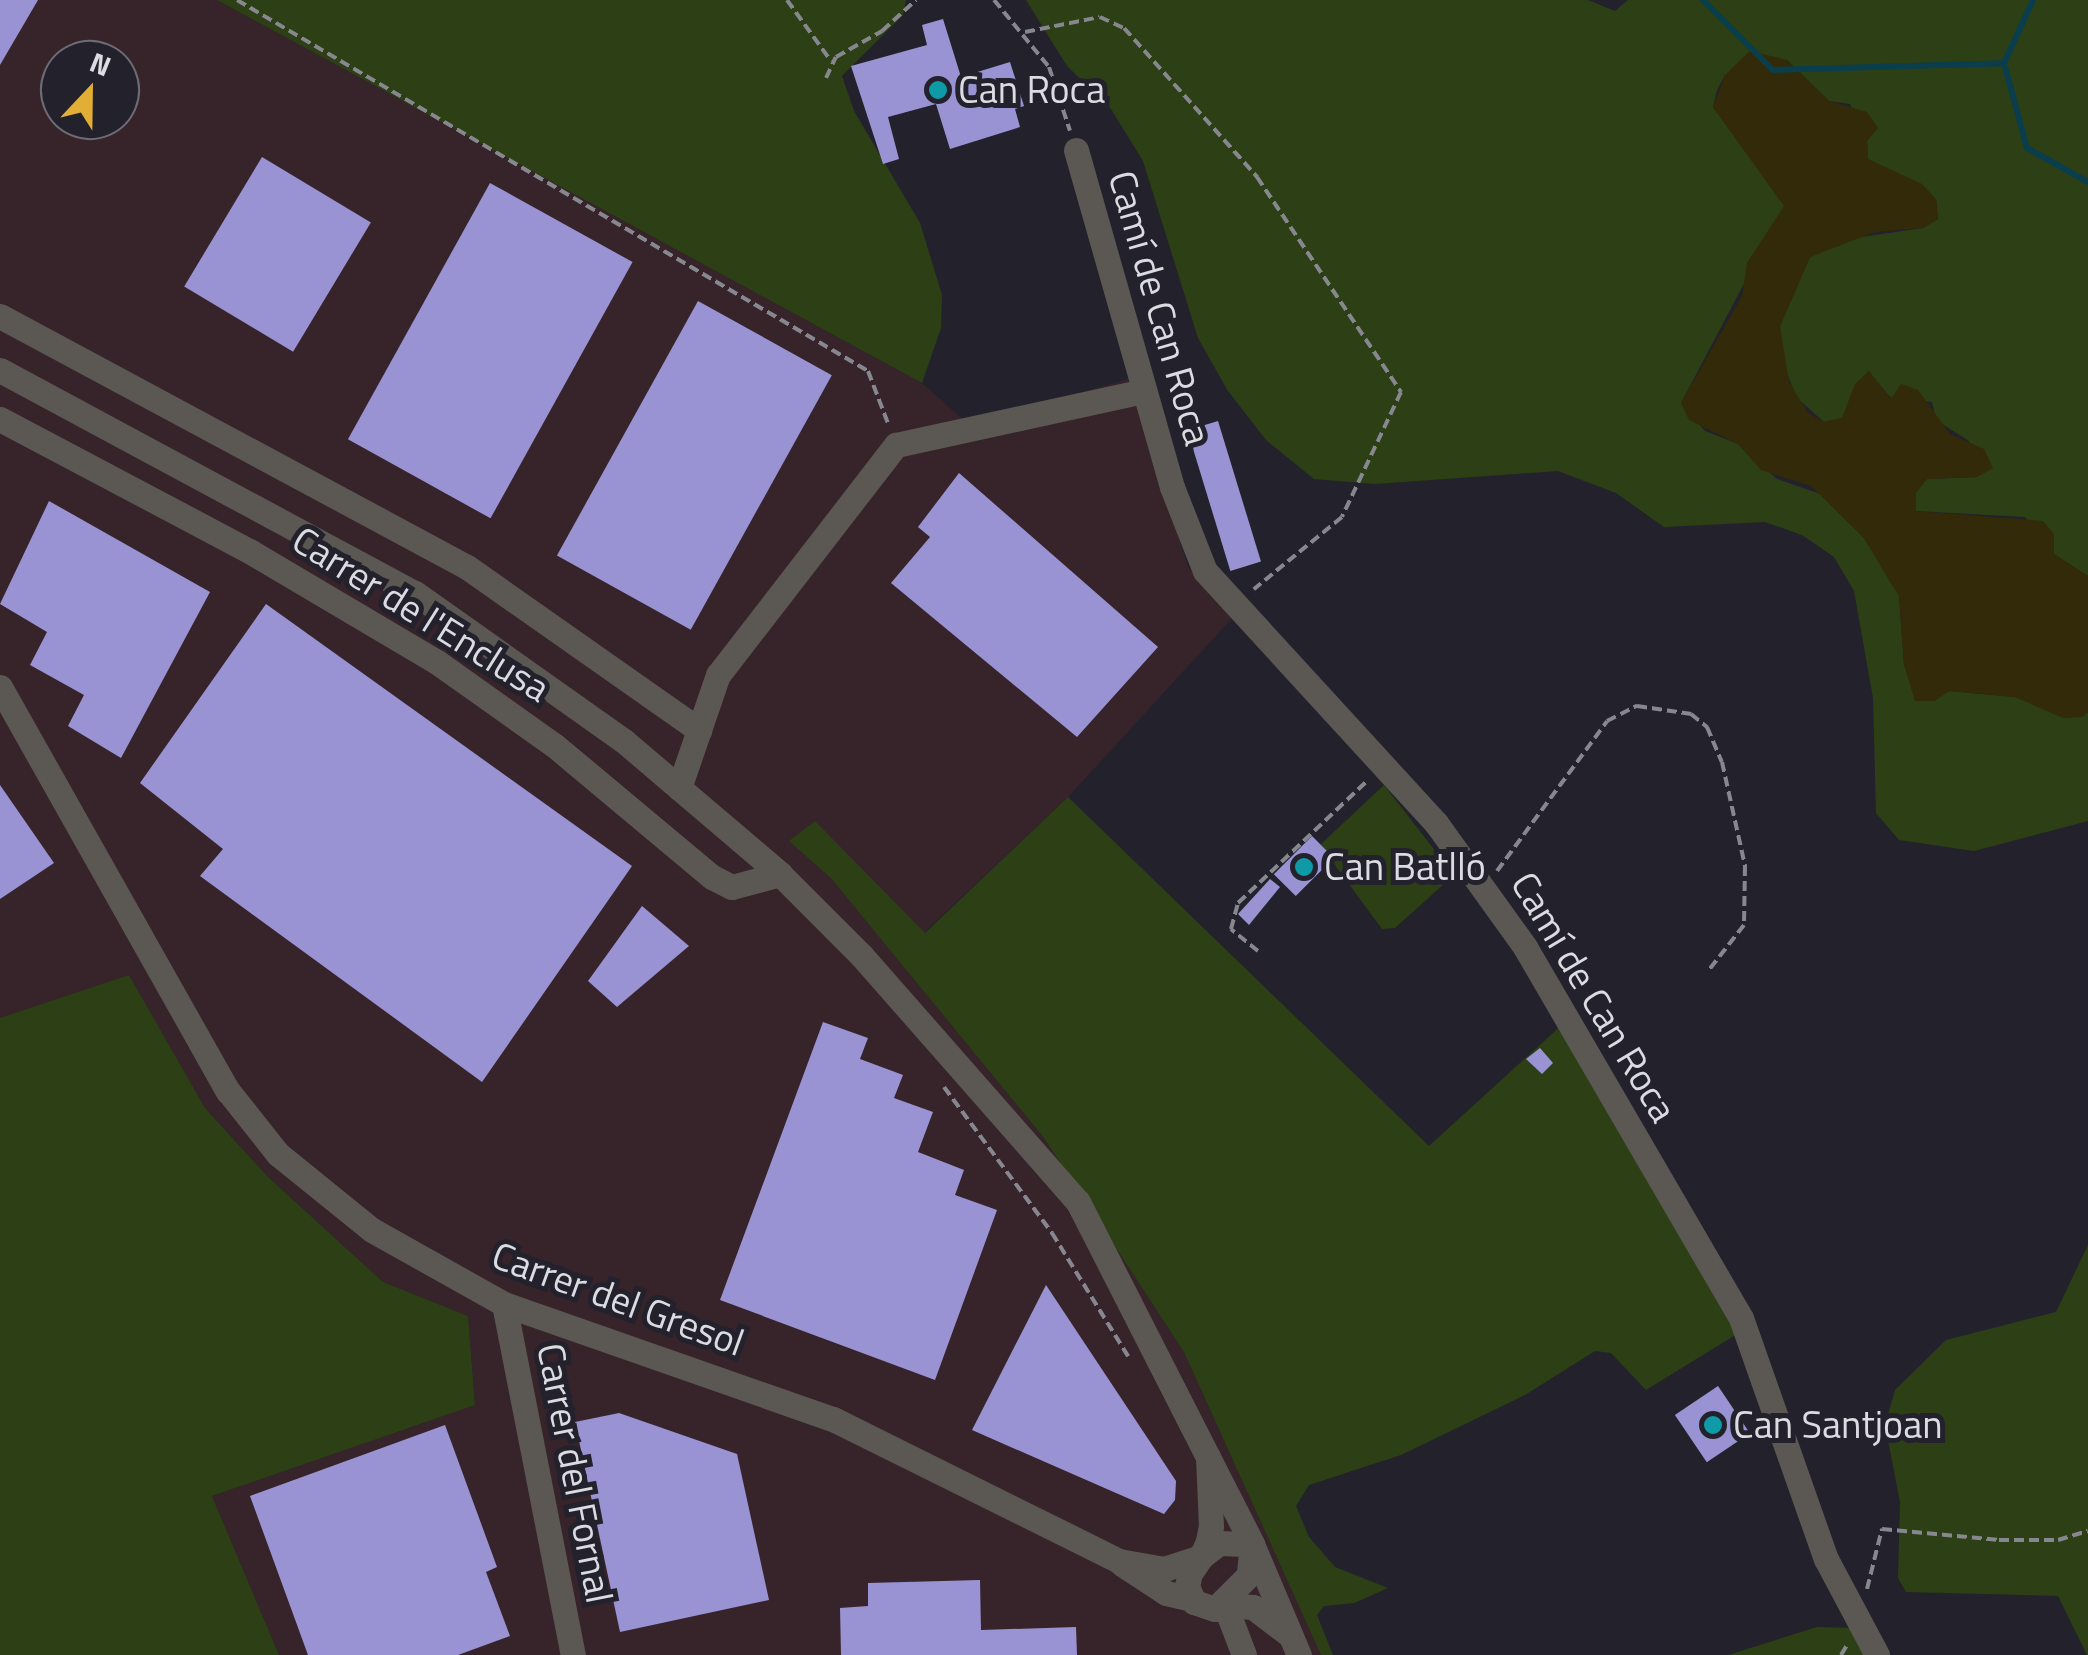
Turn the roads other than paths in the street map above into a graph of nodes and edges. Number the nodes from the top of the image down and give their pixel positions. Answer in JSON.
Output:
{"nodes":[{"id":1,"x":1076,"y":150,"type":"road end"},
{"id":2,"x":0,"y":316,"type":"edge"},
{"id":3,"x":0,"y":370,"type":"edge"},
{"id":4,"x":1143,"y":390,"type":"junction"},
{"id":5,"x":0,"y":419,"type":"edge"},
{"id":6,"x":0,"y":687,"type":"edge"},
{"id":7,"x":699,"y":730,"type":"junction"},
{"id":8,"x":679,"y":788,"type":"junction"},
{"id":9,"x":780,"y":874,"type":"junction"},
{"id":10,"x":504,"y":1304,"type":"junction"},
{"id":11,"x":1208,"y":1457,"type":"junction"},
{"id":12,"x":1252,"y":1544,"type":"junction"},
{"id":13,"x":1201,"y":1557,"type":"junction"},
{"id":14,"x":1119,"y":1560,"type":"junction"},
{"id":15,"x":1192,"y":1600,"type":"junction"},
{"id":16,"x":1225,"y":1605,"type":"junction"},
{"id":17,"x":1295,"y":1646,"type":"edge"},
{"id":18,"x":573,"y":1655,"type":"edge"},
{"id":19,"x":1244,"y":1655,"type":"edge"},
{"id":20,"x":1877,"y":1655,"type":"edge"}],
"edges":[{"from":1,"to":4,"type":"street","name":"Camí de Can Roca"},
{"from":2,"to":7,"type":"street"},
{"from":3,"to":8,"type":"street"},
{"from":4,"to":7,"type":"street"},
{"from":4,"to":20,"type":"street","name":"Camí de Can Roca"},
{"from":5,"to":9,"type":"street","name":"Carrer de l'Enclusa"},
{"from":6,"to":10,"type":"street","name":"Carrer del Gresol"},
{"from":7,"to":8,"type":"street"},
{"from":8,"to":9,"type":"street"},
{"from":9,"to":11,"type":"street"},
{"from":10,"to":14,"type":"street","name":"Carrer del Gresol"},
{"from":10,"to":18,"type":"street","name":"Carrer del Fornal"},
{"from":11,"to":12,"type":"street"},
{"from":11,"to":13,"type":"street"},
{"from":12,"to":13,"type":"street"},
{"from":12,"to":16,"type":"street"},
{"from":12,"to":17,"type":"street"},
{"from":13,"to":14,"type":"street"},
{"from":13,"to":15,"type":"street"},
{"from":14,"to":15,"type":"street"},
{"from":15,"to":16,"type":"street"},
{"from":16,"to":17,"type":"street"},
{"from":16,"to":19,"type":"street"}]}
